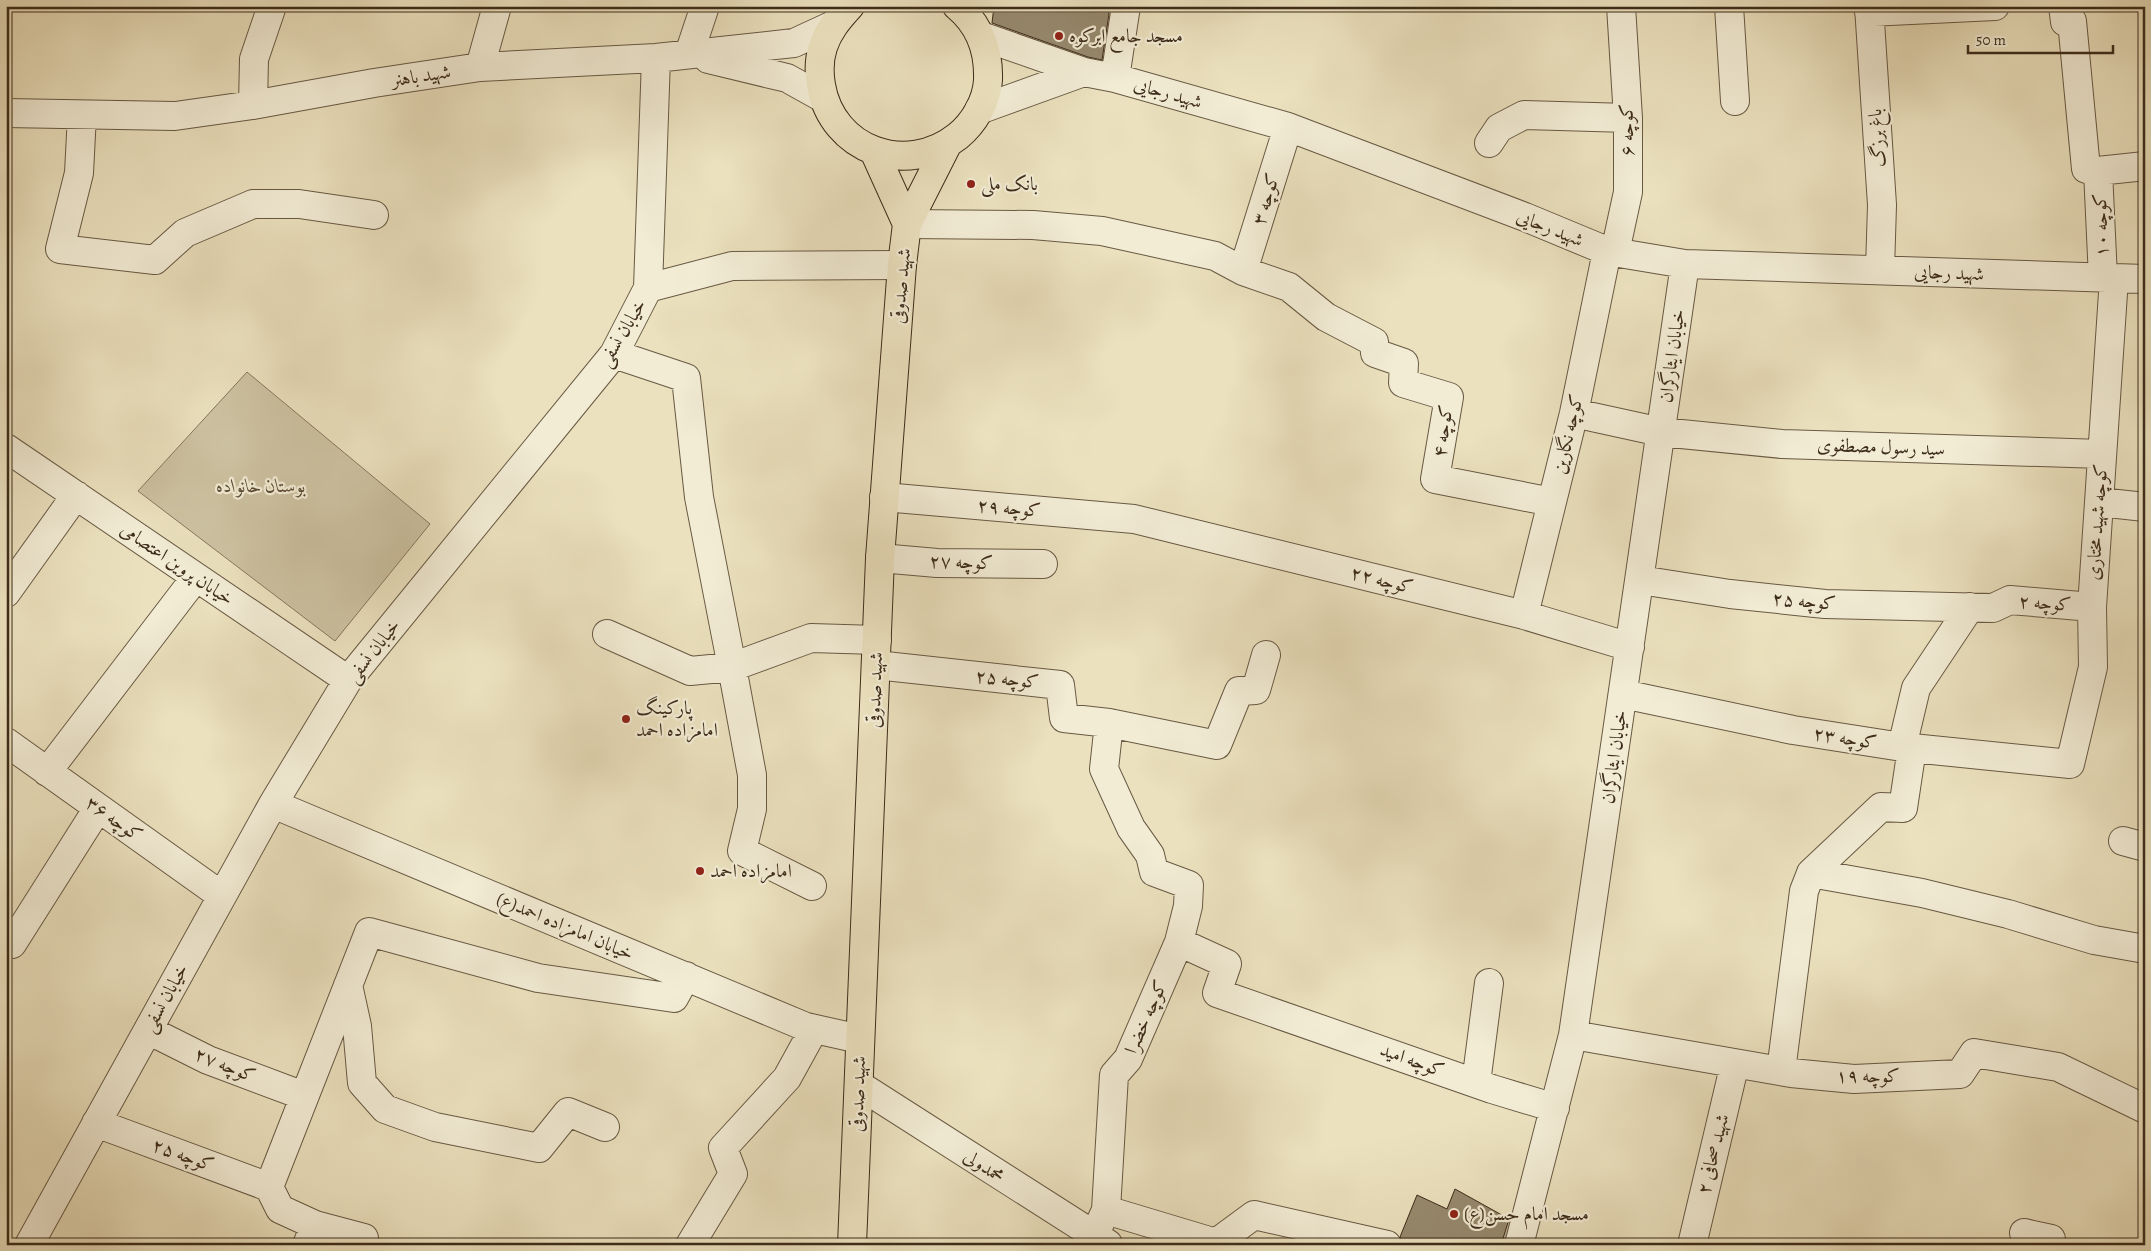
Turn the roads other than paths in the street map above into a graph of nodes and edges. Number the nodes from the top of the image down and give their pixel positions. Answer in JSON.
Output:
{"nodes":[{"id":1,"x":272,"y":6,"type":"edge"},
{"id":2,"x":497,"y":6,"type":"edge"},
{"id":3,"x":705,"y":6,"type":"edge"},
{"id":4,"x":1126,"y":6,"type":"edge"},
{"id":5,"x":1621,"y":6,"type":"edge"},
{"id":6,"x":1729,"y":6,"type":"edge"},
{"id":7,"x":1995,"y":6,"type":"edge"},
{"id":8,"x":2063,"y":6,"type":"edge"},
{"id":9,"x":961,"y":9,"type":"edge"},
{"id":10,"x":1869,"y":9,"type":"edge"},
{"id":11,"x":842,"y":15,"type":"edge"},
{"id":12,"x":981,"y":36,"type":"junction"},
{"id":13,"x":689,"y":54,"type":"junction"},
{"id":14,"x":656,"y":58,"type":"junction"},
{"id":15,"x":480,"y":67,"type":"junction"},
{"id":16,"x":1084,"y":72,"type":"junction"},
{"id":17,"x":1115,"y":78,"type":"junction"},
{"id":18,"x":823,"y":98,"type":"junction"},
{"id":19,"x":1735,"y":101,"type":"dead end"},
{"id":20,"x":253,"y":106,"type":"junction"},
{"id":21,"x":979,"y":110,"type":"junction"},
{"id":22,"x":6,"y":113,"type":"edge"},
{"id":23,"x":82,"y":115,"type":"junction"},
{"id":24,"x":1628,"y":118,"type":"junction"},
{"id":25,"x":1288,"y":127,"type":"junction"},
{"id":26,"x":1489,"y":143,"type":"dead end"},
{"id":27,"x":947,"y":145,"type":"junction"},
{"id":28,"x":874,"y":151,"type":"junction"},
{"id":29,"x":2145,"y":166,"type":"edge"},
{"id":30,"x":2098,"y":171,"type":"junction"},
{"id":31,"x":374,"y":215,"type":"dead end"},
{"id":32,"x":907,"y":224,"type":"junction"},
{"id":33,"x":1611,"y":252,"type":"junction"},
{"id":34,"x":1685,"y":264,"type":"junction"},
{"id":35,"x":902,"y":265,"type":"junction"},
{"id":36,"x":1880,"y":270,"type":"junction"},
{"id":37,"x":1243,"y":271,"type":"junction"},
{"id":38,"x":2108,"y":278,"type":"junction"},
{"id":39,"x":2145,"y":279,"type":"edge"},
{"id":40,"x":648,"y":288,"type":"junction"},
{"id":41,"x":614,"y":354,"type":"junction"},
{"id":42,"x":1574,"y":412,"type":"junction"},
{"id":43,"x":1661,"y":432,"type":"junction"},
{"id":44,"x":6,"y":448,"type":"edge"},
{"id":45,"x":2102,"y":454,"type":"junction"},
{"id":46,"x":76,"y":495,"type":"junction"},
{"id":47,"x":884,"y":498,"type":"junction"},
{"id":48,"x":1552,"y":502,"type":"junction"},
{"id":49,"x":2099,"y":502,"type":"junction"},
{"id":50,"x":2145,"y":506,"type":"edge"},
{"id":51,"x":1134,"y":519,"type":"joint"},
{"id":52,"x":880,"y":558,"type":"junction"},
{"id":53,"x":1042,"y":564,"type":"dead end"},
{"id":54,"x":196,"y":577,"type":"junction"},
{"id":55,"x":1640,"y":580,"type":"junction"},
{"id":56,"x":6,"y":593,"type":"edge"},
{"id":57,"x":1970,"y":607,"type":"junction"},
{"id":58,"x":2092,"y":607,"type":"junction"},
{"id":59,"x":1524,"y":615,"type":"junction"},
{"id":60,"x":607,"y":634,"type":"dead end"},
{"id":61,"x":1630,"y":647,"type":"junction"},
{"id":62,"x":876,"y":653,"type":"junction"},
{"id":63,"x":1266,"y":655,"type":"dead end"},
{"id":64,"x":732,"y":667,"type":"junction"},
{"id":65,"x":348,"y":680,"type":"junction"},
{"id":66,"x":1623,"y":694,"type":"junction"},
{"id":67,"x":1109,"y":723,"type":"junction"},
{"id":68,"x":6,"y":742,"type":"edge"},
{"id":69,"x":1907,"y":748,"type":"junction"},
{"id":70,"x":2070,"y":764,"type":"joint"},
{"id":71,"x":47,"y":772,"type":"junction"},
{"id":72,"x":273,"y":804,"type":"junction"},
{"id":73,"x":98,"y":808,"type":"junction"},
{"id":74,"x":1811,"y":873,"type":"junction"},
{"id":75,"x":812,"y":886,"type":"dead end"},
{"id":76,"x":222,"y":896,"type":"junction"},
{"id":77,"x":1179,"y":942,"type":"junction"},
{"id":78,"x":12,"y":944,"type":"dead end"},
{"id":79,"x":2145,"y":949,"type":"edge"},
{"id":80,"x":686,"y":976,"type":"junction"},
{"id":81,"x":1489,"y":983,"type":"dead end"},
{"id":82,"x":348,"y":985,"type":"junction"},
{"id":83,"x":814,"y":1029,"type":"junction"},
{"id":84,"x":148,"y":1030,"type":"junction"},
{"id":85,"x":1573,"y":1035,"type":"junction"},
{"id":86,"x":860,"y":1039,"type":"junction"},
{"id":87,"x":1736,"y":1063,"type":"junction"},
{"id":88,"x":1781,"y":1071,"type":"junction"},
{"id":89,"x":1476,"y":1083,"type":"junction"},
{"id":90,"x":859,"y":1085,"type":"junction"},
{"id":91,"x":304,"y":1096,"type":"junction"},
{"id":92,"x":1556,"y":1108,"type":"junction"},
{"id":93,"x":2145,"y":1109,"type":"edge"},
{"id":94,"x":96,"y":1123,"type":"junction"},
{"id":95,"x":605,"y":1127,"type":"dead end"},
{"id":96,"x":269,"y":1187,"type":"junction"},
{"id":97,"x":1106,"y":1210,"type":"junction"},
{"id":98,"x":2024,"y":1233,"type":"dead end"},
{"id":99,"x":311,"y":1235,"type":"edge"},
{"id":100,"x":364,"y":1238,"type":"dead end"},
{"id":101,"x":1102,"y":1240,"type":"edge"},
{"id":102,"x":691,"y":1244,"type":"edge"},
{"id":103,"x":1216,"y":1244,"type":"edge"},
{"id":104,"x":29,"y":1245,"type":"edge"},
{"id":105,"x":852,"y":1245,"type":"edge"},
{"id":106,"x":1387,"y":1245,"type":"edge"},
{"id":107,"x":1519,"y":1245,"type":"edge"},
{"id":108,"x":1692,"y":1245,"type":"edge"},
{"id":109,"x":2050,"y":1245,"type":"edge"}],
"edges":[{"from":1,"to":20,"type":"street"},
{"from":2,"to":15,"type":"street"},
{"from":3,"to":13,"type":"street"},
{"from":4,"to":17,"type":"street"},
{"from":5,"to":24,"type":"street","name":"کوچه ۶"},
{"from":6,"to":19,"type":"street"},
{"from":7,"to":10,"type":"street"},
{"from":8,"to":30,"type":"street"},
{"from":9,"to":12,"type":"main road"},
{"from":10,"to":36,"type":"street","name":"باغ برزگ"},
{"from":11,"to":13,"type":"street","name":"شهید باهنر"},
{"from":11,"to":18,"type":"main road"},
{"from":12,"to":16,"type":"street","name":"شهید رجایی"},
{"from":12,"to":21,"type":"main road"},
{"from":13,"to":14,"type":"street","name":"شهید باهنر"},
{"from":13,"to":18,"type":"street"},
{"from":14,"to":15,"type":"street","name":"شهید باهنر"},
{"from":14,"to":40,"type":"street","name":"خیابان نسفی"},
{"from":15,"to":20,"type":"street","name":"شهید باهنر"},
{"from":16,"to":17,"type":"street","name":"شهید رجایی"},
{"from":16,"to":21,"type":"street"},
{"from":17,"to":25,"type":"street","name":"شهید رجایی"},
{"from":18,"to":28,"type":"main road"},
{"from":20,"to":23,"type":"street","name":"شهید باهنر"},
{"from":21,"to":27,"type":"main road"},
{"from":22,"to":23,"type":"street","name":"شهید باهنر"},
{"from":23,"to":31,"type":"street"},
{"from":24,"to":26,"type":"street"},
{"from":24,"to":33,"type":"street","name":"کوچه ۶"},
{"from":25,"to":33,"type":"street","name":"شهید رجایی"},
{"from":25,"to":37,"type":"street","name":"کوچه ۳"},
{"from":27,"to":28,"type":"main road"},
{"from":27,"to":32,"type":"main road","name":"شهید صدوقی"},
{"from":28,"to":32,"type":"main road"},
{"from":29,"to":30,"type":"street"},
{"from":30,"to":38,"type":"street","name":"کوچه ۱۰"},
{"from":32,"to":35,"type":"main road","name":"شهید صدوقی"},
{"from":32,"to":37,"type":"street"},
{"from":33,"to":34,"type":"street","name":"شهید رجایی"},
{"from":33,"to":42,"type":"street","name":"کوچه نگارین"},
{"from":34,"to":36,"type":"street","name":"شهید رجایی"},
{"from":34,"to":43,"type":"street","name":"خیابان ایثارگران"},
{"from":35,"to":40,"type":"street"},
{"from":35,"to":47,"type":"main road","name":"شهید صدوقی"},
{"from":36,"to":38,"type":"street","name":"شهید رجایی"},
{"from":37,"to":48,"type":"street","name":"کوچه ۴"},
{"from":38,"to":39,"type":"street","name":"شهید رجایی"},
{"from":38,"to":45,"type":"street","name":"کوچه شهید مختاری"},
{"from":40,"to":41,"type":"street","name":"خیابان نسفی"},
{"from":41,"to":64,"type":"street"},
{"from":41,"to":65,"type":"street","name":"خیابان نسفی"},
{"from":42,"to":43,"type":"street","name":"سید رسول مصطفوی"},
{"from":42,"to":48,"type":"street","name":"کوچه نگارین"},
{"from":43,"to":45,"type":"street","name":"سید رسول مصطفوی"},
{"from":43,"to":55,"type":"street","name":"خیابان ایثارگران"},
{"from":44,"to":46,"type":"street","name":"خیابان پروین اعتصامی"},
{"from":45,"to":49,"type":"street","name":"کوچه شهید مختاری"},
{"from":46,"to":54,"type":"street","name":"خیابان پروین اعتصامی"},
{"from":46,"to":56,"type":"street"},
{"from":47,"to":51,"type":"street","name":"کوچه ۲۹"},
{"from":47,"to":52,"type":"main road","name":"شهید صدوقی"},
{"from":48,"to":59,"type":"street","name":"کوچه نگارین"},
{"from":49,"to":50,"type":"street"},
{"from":49,"to":58,"type":"street","name":"کوچه شهید مختاری"},
{"from":51,"to":59,"type":"street","name":"کوچه ۲۲"},
{"from":52,"to":53,"type":"street","name":"کوچه ۲۷"},
{"from":52,"to":62,"type":"main road","name":"شهید صدوقی"},
{"from":54,"to":65,"type":"street","name":"خیابان پروین اعتصامی"},
{"from":54,"to":71,"type":"street"},
{"from":55,"to":57,"type":"street","name":"کوچه ۲۵"},
{"from":55,"to":61,"type":"street","name":"خیابان ایثارگران"},
{"from":57,"to":58,"type":"street","name":"کوچه ۲"},
{"from":57,"to":69,"type":"street"},
{"from":58,"to":70,"type":"street","name":"کوچه شهید مختاری"},
{"from":59,"to":61,"type":"street","name":"کوچه ۲۲"},
{"from":60,"to":64,"type":"street"},
{"from":61,"to":66,"type":"street","name":"خیابان ایثارگران"},
{"from":62,"to":64,"type":"street"},
{"from":62,"to":67,"type":"street","name":"کوچه ۲۵"},
{"from":62,"to":86,"type":"main road","name":"شهید صدوقی"},
{"from":63,"to":67,"type":"street"},
{"from":64,"to":75,"type":"street"},
{"from":65,"to":72,"type":"street","name":"خیابان نسفی"},
{"from":66,"to":69,"type":"street","name":"کوچه ۲۳"},
{"from":66,"to":85,"type":"street","name":"خیابان ایثارگران"},
{"from":67,"to":77,"type":"street","name":"کوچه خضرا"},
{"from":68,"to":71,"type":"street","name":"کوچه ۳۶"},
{"from":69,"to":70,"type":"street","name":"کوچه ۲۳"},
{"from":69,"to":74,"type":"street"},
{"from":71,"to":73,"type":"street","name":"کوچه ۳۶"},
{"from":72,"to":76,"type":"street","name":"خیابان نسفی"},
{"from":72,"to":80,"type":"street","name":"خیابان امامزاده احمد(ع)"},
{"from":73,"to":76,"type":"street","name":"کوچه ۳۶"},
{"from":73,"to":78,"type":"street"},
{"from":74,"to":79,"type":"street"},
{"from":74,"to":88,"type":"street"},
{"from":76,"to":84,"type":"street","name":"خیابان نسفی"},
{"from":77,"to":89,"type":"street","name":"کوچه امید"},
{"from":77,"to":97,"type":"street","name":"کوچه خضرا"},
{"from":80,"to":82,"type":"street"},
{"from":80,"to":83,"type":"street","name":"خیابان امامزاده احمد(ع)"},
{"from":81,"to":89,"type":"street"},
{"from":82,"to":91,"type":"street"},
{"from":82,"to":95,"type":"street"},
{"from":83,"to":86,"type":"street","name":"خیابان امامزاده احمد(ع)"},
{"from":83,"to":102,"type":"street"},
{"from":84,"to":91,"type":"street","name":"کوچه ۲۷"},
{"from":84,"to":94,"type":"street","name":"خیابان نسفی"},
{"from":85,"to":87,"type":"street","name":"کوچه ۱۹"},
{"from":85,"to":92,"type":"street","name":"خیابان ایثارگران"},
{"from":86,"to":90,"type":"main road","name":"شهید صدوقی"},
{"from":87,"to":88,"type":"street","name":"کوچه ۱۹"},
{"from":87,"to":108,"type":"street","name":"شهید صحافی ۲"},
{"from":88,"to":93,"type":"street","name":"کوچه ۱۹"},
{"from":89,"to":92,"type":"street","name":"کوچه امید"},
{"from":90,"to":101,"type":"street","name":"محمدولی"},
{"from":90,"to":105,"type":"main road","name":"شهید صدوقی"},
{"from":91,"to":96,"type":"street"},
{"from":92,"to":107,"type":"street","name":"خیابان ایثارگران"},
{"from":94,"to":96,"type":"street","name":"کوچه ۲۵"},
{"from":94,"to":104,"type":"street","name":"خیابان نسفی"},
{"from":96,"to":99,"type":"street"},
{"from":97,"to":101,"type":"street"},
{"from":97,"to":103,"type":"street"},
{"from":98,"to":109,"type":"street"},
{"from":99,"to":100,"type":"street"},
{"from":103,"to":106,"type":"street"}]}
